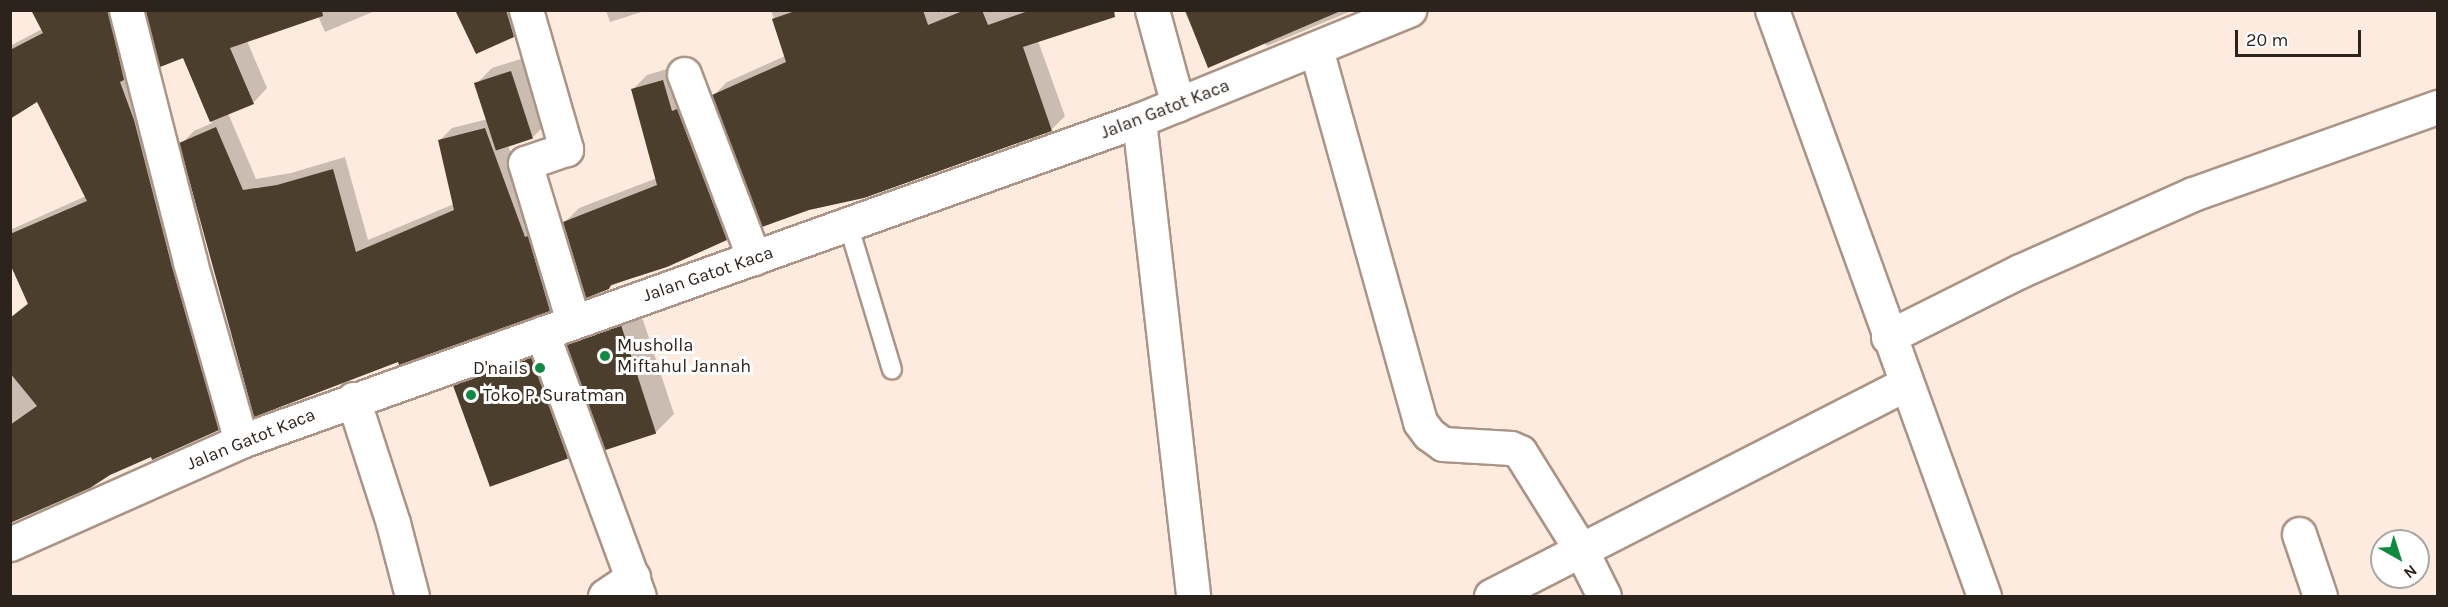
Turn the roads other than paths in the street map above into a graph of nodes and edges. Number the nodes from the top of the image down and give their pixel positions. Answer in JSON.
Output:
{"nodes":[{"id":1,"x":126,"y":10,"type":"edge"},
{"id":2,"x":526,"y":10,"type":"edge"},
{"id":3,"x":1152,"y":10,"type":"edge"},
{"id":4,"x":1409,"y":10,"type":"edge"},
{"id":5,"x":1772,"y":10,"type":"edge"},
{"id":6,"x":1316,"y":49,"type":"junction"},
{"id":7,"x":684,"y":74,"type":"dead end"},
{"id":8,"x":1178,"y":105,"type":"junction"},
{"id":9,"x":2438,"y":107,"type":"edge"},
{"id":10,"x":1140,"y":120,"type":"junction"},
{"id":11,"x":848,"y":224,"type":"junction"},
{"id":12,"x":754,"y":258,"type":"junction"},
{"id":13,"x":573,"y":321,"type":"junction"},
{"id":14,"x":542,"y":333,"type":"junction"},
{"id":15,"x":1888,"y":338,"type":"junction"},
{"id":16,"x":892,"y":370,"type":"dead end"},
{"id":17,"x":1906,"y":384,"type":"junction"},
{"id":18,"x":353,"y":399,"type":"junction"},
{"id":19,"x":241,"y":441,"type":"junction"},
{"id":20,"x":2299,"y":534,"type":"dead end"},
{"id":21,"x":10,"y":544,"type":"edge"},
{"id":22,"x":1581,"y":550,"type":"junction"},
{"id":23,"x":636,"y":587,"type":"edge"},
{"id":24,"x":412,"y":597,"type":"edge"},
{"id":25,"x":606,"y":597,"type":"edge"},
{"id":26,"x":1193,"y":597,"type":"edge"},
{"id":27,"x":1491,"y":597,"type":"edge"},
{"id":28,"x":1605,"y":597,"type":"edge"},
{"id":29,"x":1984,"y":597,"type":"edge"},
{"id":30,"x":2320,"y":597,"type":"edge"}],
"edges":[{"from":1,"to":19,"type":"street"},
{"from":2,"to":13,"type":"street"},
{"from":3,"to":8,"type":"street"},
{"from":4,"to":6,"type":"street","name":"Jalan Gatot Kaca"},
{"from":5,"to":15,"type":"street"},
{"from":6,"to":8,"type":"street","name":"Jalan Gatot Kaca"},
{"from":6,"to":22,"type":"street"},
{"from":7,"to":12,"type":"street"},
{"from":8,"to":10,"type":"street","name":"Jalan Gatot Kaca"},
{"from":9,"to":15,"type":"street"},
{"from":10,"to":11,"type":"street","name":"Jalan Gatot Kaca"},
{"from":10,"to":26,"type":"street"},
{"from":11,"to":12,"type":"street","name":"Jalan Gatot Kaca"},
{"from":11,"to":16,"type":"lane"},
{"from":12,"to":13,"type":"street","name":"Jalan Gatot Kaca"},
{"from":13,"to":14,"type":"street","name":"Jalan Gatot Kaca"},
{"from":14,"to":18,"type":"street","name":"Jalan Gatot Kaca"},
{"from":14,"to":23,"type":"street"},
{"from":15,"to":17,"type":"street"},
{"from":17,"to":22,"type":"street"},
{"from":17,"to":29,"type":"street"},
{"from":18,"to":19,"type":"street","name":"Jalan Gatot Kaca"},
{"from":18,"to":24,"type":"street"},
{"from":19,"to":21,"type":"street","name":"Jalan Gatot Kaca"},
{"from":20,"to":30,"type":"street"},
{"from":22,"to":27,"type":"street"},
{"from":22,"to":28,"type":"street"},
{"from":23,"to":25,"type":"street"}]}
